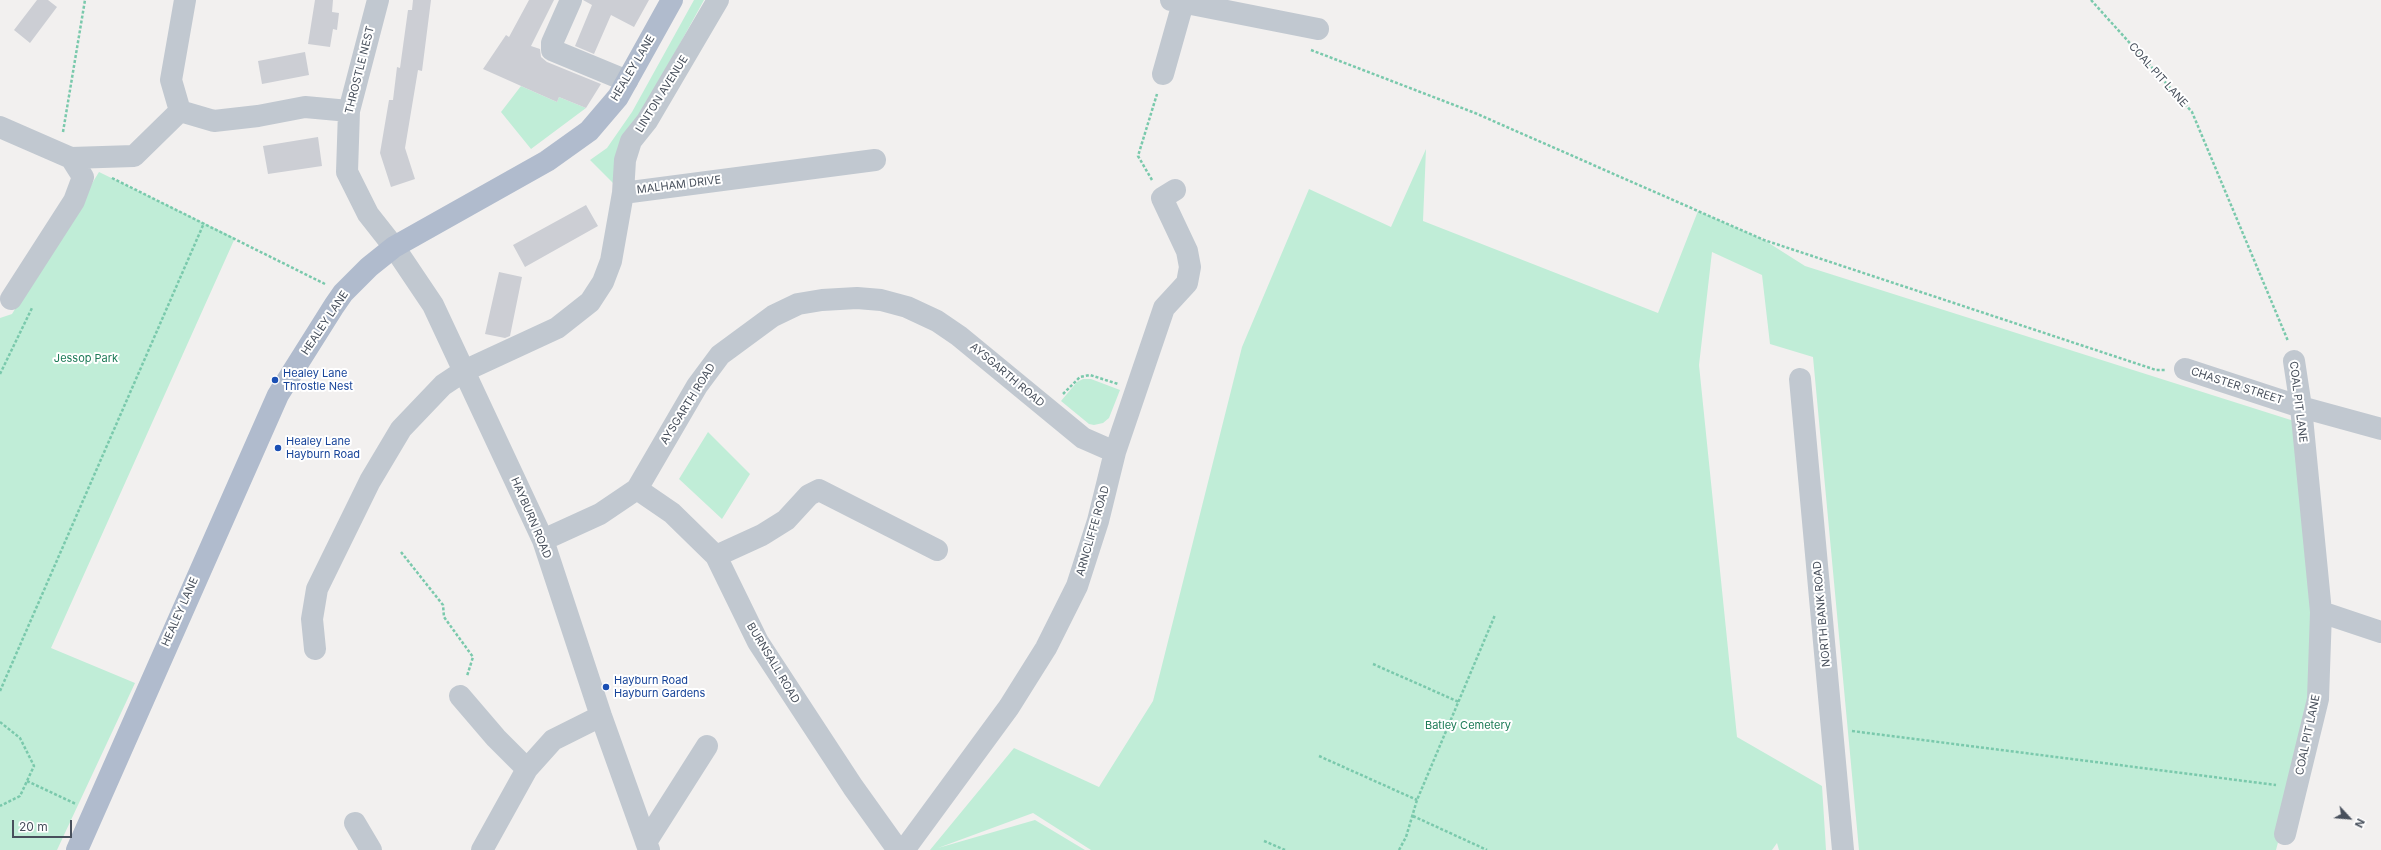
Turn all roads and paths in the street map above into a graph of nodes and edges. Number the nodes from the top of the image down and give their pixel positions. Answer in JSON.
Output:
{"nodes":[{"id":1,"x":85,"y":0,"type":"edge"},
{"id":2,"x":185,"y":0,"type":"edge"},
{"id":3,"x":378,"y":0,"type":"edge"},
{"id":4,"x":571,"y":0,"type":"edge"},
{"id":5,"x":672,"y":0,"type":"edge"},
{"id":6,"x":718,"y":0,"type":"edge"},
{"id":7,"x":2091,"y":0,"type":"edge"},
{"id":8,"x":1177,"y":1,"type":"edge"},
{"id":9,"x":1318,"y":29,"type":"dead end"},
{"id":10,"x":1309,"y":50,"type":"dead end"},
{"id":11,"x":1163,"y":74,"type":"joint"},
{"id":12,"x":627,"y":82,"type":"junction"},
{"id":13,"x":180,"y":111,"type":"junction"},
{"id":14,"x":349,"y":112,"type":"junction"},
{"id":15,"x":0,"y":127,"type":"edge"},
{"id":16,"x":71,"y":158,"type":"junction"},
{"id":17,"x":875,"y":160,"type":"dead end"},
{"id":18,"x":106,"y":175,"type":"dead end"},
{"id":19,"x":623,"y":193,"type":"junction"},
{"id":20,"x":1169,"y":194,"type":"joint"},
{"id":21,"x":204,"y":223,"type":"junction"},
{"id":22,"x":394,"y":247,"type":"junction"},
{"id":23,"x":343,"y":293,"type":"junction"},
{"id":24,"x":11,"y":299,"type":"dead end"},
{"id":25,"x":2294,"y":361,"type":"joint"},
{"id":26,"x":2185,"y":369,"type":"joint"},
{"id":27,"x":464,"y":371,"type":"junction"},
{"id":28,"x":1800,"y":378,"type":"dead end"},
{"id":29,"x":1137,"y":390,"type":"junction"},
{"id":30,"x":2301,"y":407,"type":"junction"},
{"id":31,"x":1049,"y":410,"type":"junction"},
{"id":32,"x":2381,"y":429,"type":"edge"},
{"id":33,"x":1115,"y":452,"type":"junction"},
{"id":34,"x":637,"y":489,"type":"junction"},
{"id":35,"x":543,"y":540,"type":"junction"},
{"id":36,"x":937,"y":550,"type":"dead end"},
{"id":37,"x":401,"y":552,"type":"dead end"},
{"id":38,"x":716,"y":556,"type":"junction"},
{"id":39,"x":2321,"y":612,"type":"junction"},
{"id":40,"x":1494,"y":615,"type":"dead end"},
{"id":41,"x":2381,"y":632,"type":"edge"},
{"id":42,"x":315,"y":649,"type":"dead end"},
{"id":43,"x":1373,"y":664,"type":"dead end"},
{"id":44,"x":0,"y":691,"type":"edge"},
{"id":45,"x":460,"y":696,"type":"joint"},
{"id":46,"x":1459,"y":702,"type":"junction"},
{"id":47,"x":601,"y":716,"type":"junction"},
{"id":48,"x":0,"y":722,"type":"edge"},
{"id":49,"x":1832,"y":728,"type":"junction"},
{"id":50,"x":707,"y":746,"type":"dead end"},
{"id":51,"x":1319,"y":756,"type":"dead end"},
{"id":52,"x":527,"y":769,"type":"junction"},
{"id":53,"x":27,"y":781,"type":"junction"},
{"id":54,"x":2296,"y":788,"type":"junction"},
{"id":55,"x":1418,"y":800,"type":"junction"},
{"id":56,"x":0,"y":806,"type":"edge"},
{"id":57,"x":92,"y":812,"type":"junction"},
{"id":58,"x":1413,"y":816,"type":"junction"},
{"id":59,"x":355,"y":823,"type":"dead end"},
{"id":60,"x":2285,"y":834,"type":"dead end"},
{"id":61,"x":1264,"y":841,"type":"dead end"},
{"id":62,"x":648,"y":846,"type":"edge"},
{"id":63,"x":77,"y":850,"type":"edge"},
{"id":64,"x":371,"y":850,"type":"edge"},
{"id":65,"x":482,"y":850,"type":"edge"},
{"id":66,"x":898,"y":850,"type":"edge"},
{"id":67,"x":904,"y":850,"type":"edge"},
{"id":68,"x":1285,"y":850,"type":"edge"},
{"id":69,"x":1399,"y":850,"type":"edge"},
{"id":70,"x":1487,"y":850,"type":"edge"},
{"id":71,"x":1844,"y":850,"type":"edge"}],
"edges":[{"from":1,"to":16,"type":"path"},
{"from":2,"to":13,"type":"street"},
{"from":3,"to":14,"type":"street","name":"THROSTLE NEST"},
{"from":4,"to":12,"type":"street"},
{"from":5,"to":12,"type":"main road","name":"HEALEY LANE"},
{"from":6,"to":19,"type":"street","name":"LINTON AVENUE"},
{"from":7,"to":25,"type":"path","name":"COAL PIT LANE"},
{"from":8,"to":9,"type":"street"},
{"from":8,"to":11,"type":"street"},
{"from":10,"to":26,"type":"path"},
{"from":11,"to":20,"type":"path"},
{"from":12,"to":22,"type":"main road","name":"HEALEY LANE"},
{"from":13,"to":14,"type":"street"},
{"from":13,"to":16,"type":"street"},
{"from":14,"to":22,"type":"street","name":"THROSTLE NEST"},
{"from":15,"to":16,"type":"street"},
{"from":16,"to":24,"type":"street"},
{"from":17,"to":19,"type":"street","name":"MALHAM DRIVE"},
{"from":18,"to":21,"type":"path"},
{"from":19,"to":27,"type":"street","name":"MALHAM DRIVE"},
{"from":20,"to":29,"type":"street","name":"ARNCLIFFE ROAD"},
{"from":21,"to":23,"type":"path"},
{"from":21,"to":44,"type":"path"},
{"from":22,"to":23,"type":"main road","name":"HEALEY LANE"},
{"from":22,"to":27,"type":"street","name":"HAYBURN ROAD"},
{"from":23,"to":57,"type":"main road","name":"HEALEY LANE"},
{"from":25,"to":30,"type":"street","name":"COAL PIT LANE"},
{"from":26,"to":30,"type":"street","name":"CHASTER STREET"},
{"from":27,"to":35,"type":"street","name":"HAYBURN ROAD"},
{"from":27,"to":42,"type":"street","name":"MALHAM DRIVE"},
{"from":28,"to":49,"type":"street","name":"NORTH BANK ROAD"},
{"from":29,"to":31,"type":"path"},
{"from":29,"to":33,"type":"street","name":"ARNCLIFFE ROAD"},
{"from":30,"to":32,"type":"street","name":"CHASTER STREET"},
{"from":30,"to":39,"type":"street","name":"COAL PIT LANE"},
{"from":31,"to":33,"type":"street","name":"AYSGARTH ROAD"},
{"from":31,"to":34,"type":"street","name":"AYSGARTH ROAD"},
{"from":33,"to":67,"type":"street","name":"ARNCLIFFE ROAD"},
{"from":34,"to":35,"type":"street","name":"AYSGARTH ROAD"},
{"from":34,"to":38,"type":"street","name":"BURNSALL ROAD"},
{"from":35,"to":47,"type":"street","name":"HAYBURN ROAD"},
{"from":36,"to":38,"type":"street"},
{"from":37,"to":45,"type":"path"},
{"from":38,"to":66,"type":"street","name":"BURNSALL ROAD"},
{"from":39,"to":41,"type":"street"},
{"from":39,"to":54,"type":"street","name":"COAL PIT LANE"},
{"from":40,"to":46,"type":"path"},
{"from":43,"to":46,"type":"path"},
{"from":45,"to":52,"type":"street"},
{"from":46,"to":55,"type":"path"},
{"from":47,"to":52,"type":"street"},
{"from":47,"to":62,"type":"street","name":"HAYBURN ROAD"},
{"from":48,"to":53,"type":"path"},
{"from":49,"to":54,"type":"path"},
{"from":49,"to":71,"type":"street","name":"NORTH BANK ROAD"},
{"from":50,"to":62,"type":"street"},
{"from":51,"to":55,"type":"path"},
{"from":52,"to":65,"type":"street"},
{"from":53,"to":56,"type":"path"},
{"from":53,"to":57,"type":"path"},
{"from":54,"to":60,"type":"street","name":"COAL PIT LANE"},
{"from":55,"to":58,"type":"path"},
{"from":57,"to":63,"type":"main road","name":"HEALEY LANE"},
{"from":58,"to":69,"type":"path"},
{"from":58,"to":70,"type":"path"},
{"from":59,"to":64,"type":"street"},
{"from":61,"to":68,"type":"path"}]}
